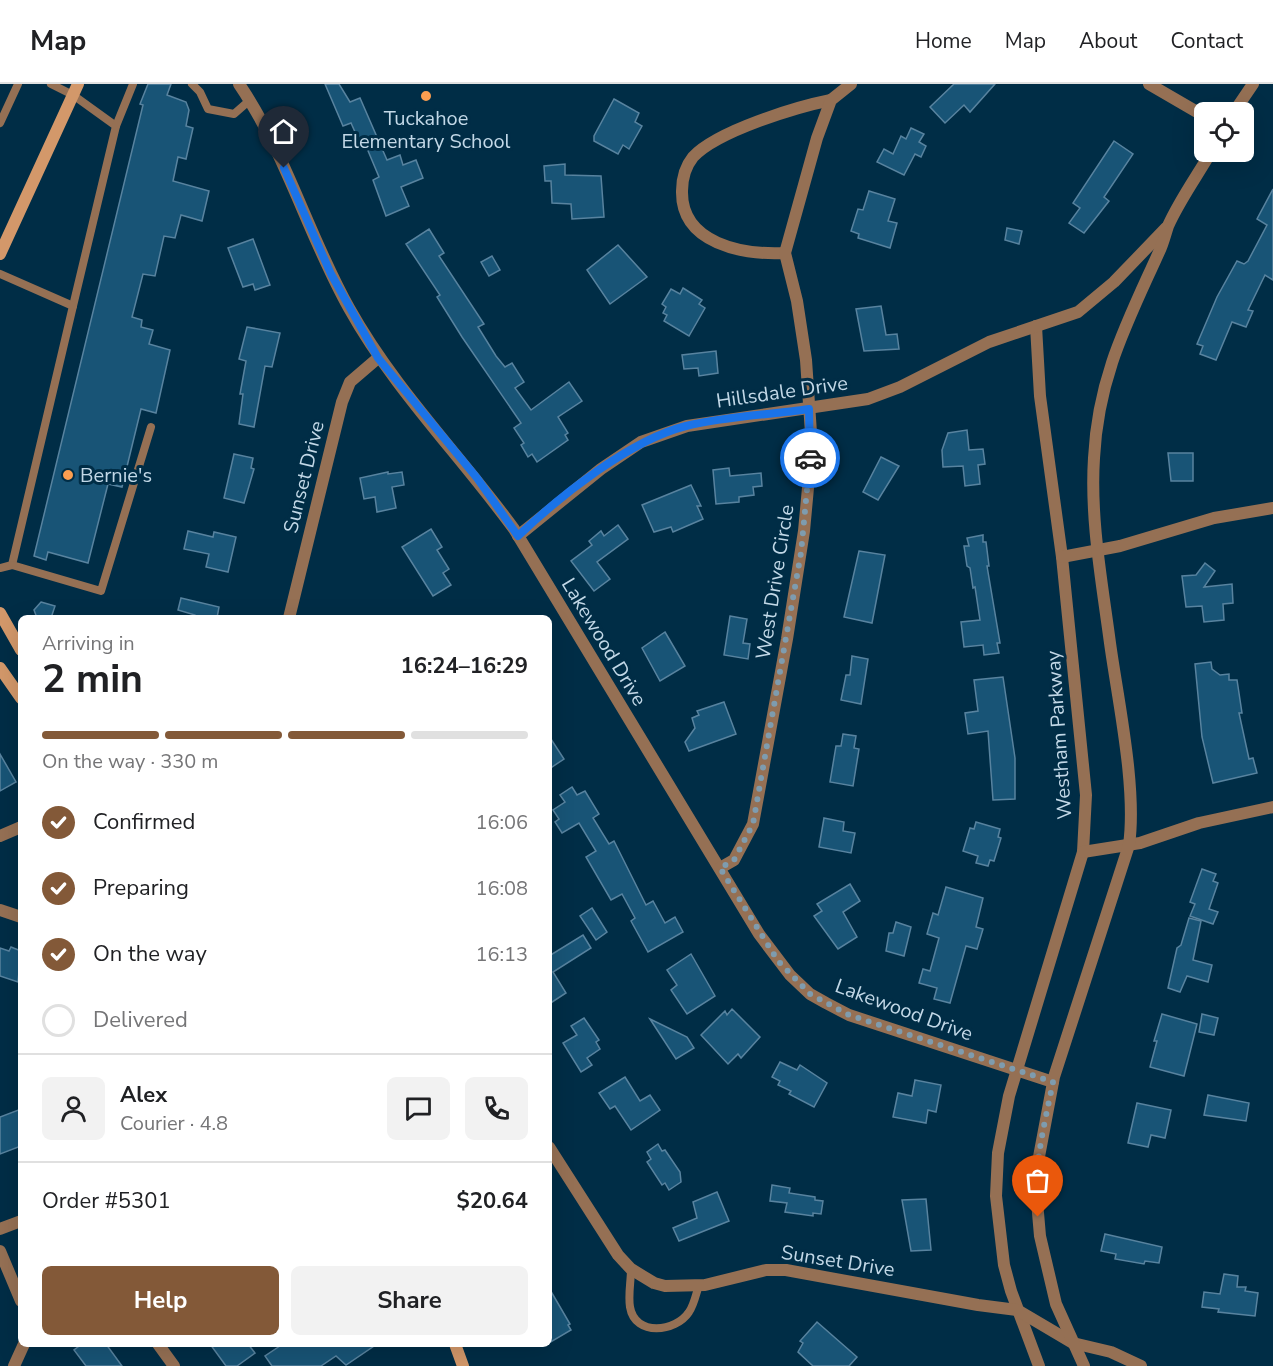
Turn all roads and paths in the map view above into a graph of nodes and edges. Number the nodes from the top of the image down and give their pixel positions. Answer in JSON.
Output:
{"nodes":[{"id":1,"x":18,"y":84,"type":"edge"},
{"id":2,"x":51,"y":84,"type":"edge"},
{"id":3,"x":133,"y":84,"type":"edge"},
{"id":4,"x":192,"y":84,"type":"edge"},
{"id":5,"x":239,"y":84,"type":"edge"},
{"id":6,"x":851,"y":84,"type":"edge"},
{"id":7,"x":1149,"y":84,"type":"edge"},
{"id":8,"x":1253,"y":84,"type":"edge"},
{"id":9,"x":76,"y":90,"type":"edge"},
{"id":10,"x":250,"y":100,"type":"junction"},
{"id":11,"x":831,"y":100,"type":"junction"},
{"id":12,"x":1241,"y":102,"type":"edge"},
{"id":13,"x":1194,"y":110,"type":"edge"},
{"id":14,"x":0,"y":123,"type":"edge"},
{"id":15,"x":116,"y":126,"type":"junction"},
{"id":16,"x":1205,"y":162,"type":"edge"},
{"id":17,"x":1169,"y":225,"type":"junction"},
{"id":18,"x":785,"y":253,"type":"junction"},
{"id":19,"x":0,"y":254,"type":"edge"},
{"id":20,"x":0,"y":274,"type":"edge"},
{"id":21,"x":73,"y":306,"type":"junction"},
{"id":22,"x":1036,"y":326,"type":"junction"},
{"id":23,"x":378,"y":358,"type":"junction"},
{"id":24,"x":809,"y":409,"type":"junction"},
{"id":25,"x":151,"y":428,"type":"dead end"},
{"id":26,"x":1273,"y":508,"type":"edge"},
{"id":27,"x":518,"y":536,"type":"junction"},
{"id":28,"x":1098,"y":551,"type":"junction"},
{"id":29,"x":1062,"y":557,"type":"junction"},
{"id":30,"x":12,"y":566,"type":"junction"},
{"id":31,"x":0,"y":568,"type":"edge"},
{"id":32,"x":0,"y":613,"type":"edge"},
{"id":33,"x":291,"y":615,"type":"edge"},
{"id":34,"x":18,"y":645,"type":"edge"},
{"id":35,"x":0,"y":668,"type":"edge"},
{"id":36,"x":18,"y":694,"type":"edge"},
{"id":37,"x":1273,"y":807,"type":"edge"},
{"id":38,"x":18,"y":828,"type":"edge"},
{"id":39,"x":0,"y":836,"type":"edge"},
{"id":40,"x":1129,"y":845,"type":"junction"},
{"id":41,"x":1083,"y":852,"type":"junction"},
{"id":42,"x":720,"y":868,"type":"junction"},
{"id":43,"x":0,"y":910,"type":"edge"},
{"id":44,"x":18,"y":916,"type":"edge"},
{"id":45,"x":1017,"y":1070,"type":"junction"},
{"id":46,"x":1053,"y":1082,"type":"junction"},
{"id":47,"x":552,"y":1152,"type":"edge"},
{"id":48,"x":18,"y":1222,"type":"edge"},
{"id":49,"x":0,"y":1229,"type":"edge"},
{"id":50,"x":0,"y":1251,"type":"edge"},
{"id":51,"x":631,"y":1269,"type":"junction"},
{"id":52,"x":699,"y":1285,"type":"junction"},
{"id":53,"x":18,"y":1294,"type":"edge"},
{"id":54,"x":1017,"y":1310,"type":"junction"},
{"id":55,"x":1073,"y":1343,"type":"junction"},
{"id":56,"x":23,"y":1347,"type":"edge"},
{"id":57,"x":160,"y":1347,"type":"edge"},
{"id":58,"x":456,"y":1347,"type":"edge"},
{"id":59,"x":14,"y":1366,"type":"edge"},
{"id":60,"x":174,"y":1366,"type":"edge"},
{"id":61,"x":463,"y":1366,"type":"edge"},
{"id":62,"x":1039,"y":1366,"type":"edge"},
{"id":63,"x":1084,"y":1366,"type":"edge"},
{"id":64,"x":1141,"y":1366,"type":"edge"}],
"edges":[{"from":1,"to":14,"type":"lane"},
{"from":2,"to":9,"type":"lane"},
{"from":3,"to":15,"type":"lane"},
{"from":4,"to":10,"type":"lane"},
{"from":5,"to":10,"type":"street","name":"Lakewood Drive"},
{"from":6,"to":11,"type":"street"},
{"from":7,"to":13,"type":"street"},
{"from":8,"to":12,"type":"street"},
{"from":9,"to":15,"type":"lane"},
{"from":9,"to":19,"type":"main road"},
{"from":10,"to":23,"type":"street","name":"Lakewood Drive"},
{"from":11,"to":18,"type":"street","name":"West Drive Circle"},
{"from":11,"to":18,"type":"street"},
{"from":15,"to":21,"type":"lane"},
{"from":16,"to":17,"type":"street"},
{"from":17,"to":22,"type":"street"},
{"from":17,"to":28,"type":"street"},
{"from":18,"to":24,"type":"street","name":"West Drive Circle"},
{"from":20,"to":21,"type":"lane"},
{"from":21,"to":30,"type":"lane"},
{"from":22,"to":24,"type":"street","name":"Hillsdale Drive"},
{"from":22,"to":29,"type":"street","name":"Westham Parkway"},
{"from":23,"to":27,"type":"street","name":"Lakewood Drive"},
{"from":23,"to":33,"type":"street","name":"Sunset Drive"},
{"from":24,"to":27,"type":"street","name":"Hillsdale Drive"},
{"from":24,"to":42,"type":"street","name":"West Drive Circle"},
{"from":25,"to":30,"type":"lane"},
{"from":26,"to":28,"type":"street"},
{"from":27,"to":42,"type":"street","name":"Lakewood Drive"},
{"from":28,"to":29,"type":"street"},
{"from":28,"to":40,"type":"street"},
{"from":29,"to":41,"type":"street","name":"Westham Parkway"},
{"from":30,"to":31,"type":"lane"},
{"from":32,"to":34,"type":"main road"},
{"from":35,"to":36,"type":"main road"},
{"from":37,"to":40,"type":"street"},
{"from":38,"to":39,"type":"street"},
{"from":40,"to":41,"type":"street"},
{"from":40,"to":46,"type":"street"},
{"from":41,"to":45,"type":"street","name":"Westham Parkway"},
{"from":42,"to":45,"type":"street","name":"Lakewood Drive"},
{"from":43,"to":44,"type":"street"},
{"from":45,"to":46,"type":"street","name":"Lakewood Drive"},
{"from":45,"to":54,"type":"street","name":"Westham Parkway"},
{"from":46,"to":55,"type":"street"},
{"from":47,"to":51,"type":"street","name":"Sunset Drive"},
{"from":48,"to":49,"type":"street"},
{"from":50,"to":53,"type":"street"},
{"from":51,"to":52,"type":"street","name":"Sunset Drive"},
{"from":51,"to":52,"type":"lane"},
{"from":52,"to":54,"type":"street","name":"Sunset Drive"},
{"from":54,"to":55,"type":"street","name":"Sunset Drive"},
{"from":54,"to":62,"type":"street","name":"Westham Parkway"},
{"from":55,"to":63,"type":"street"},
{"from":55,"to":64,"type":"street","name":"Sunset Drive"},
{"from":56,"to":59,"type":"street"},
{"from":57,"to":60,"type":"street"},
{"from":58,"to":61,"type":"main road"}]}
